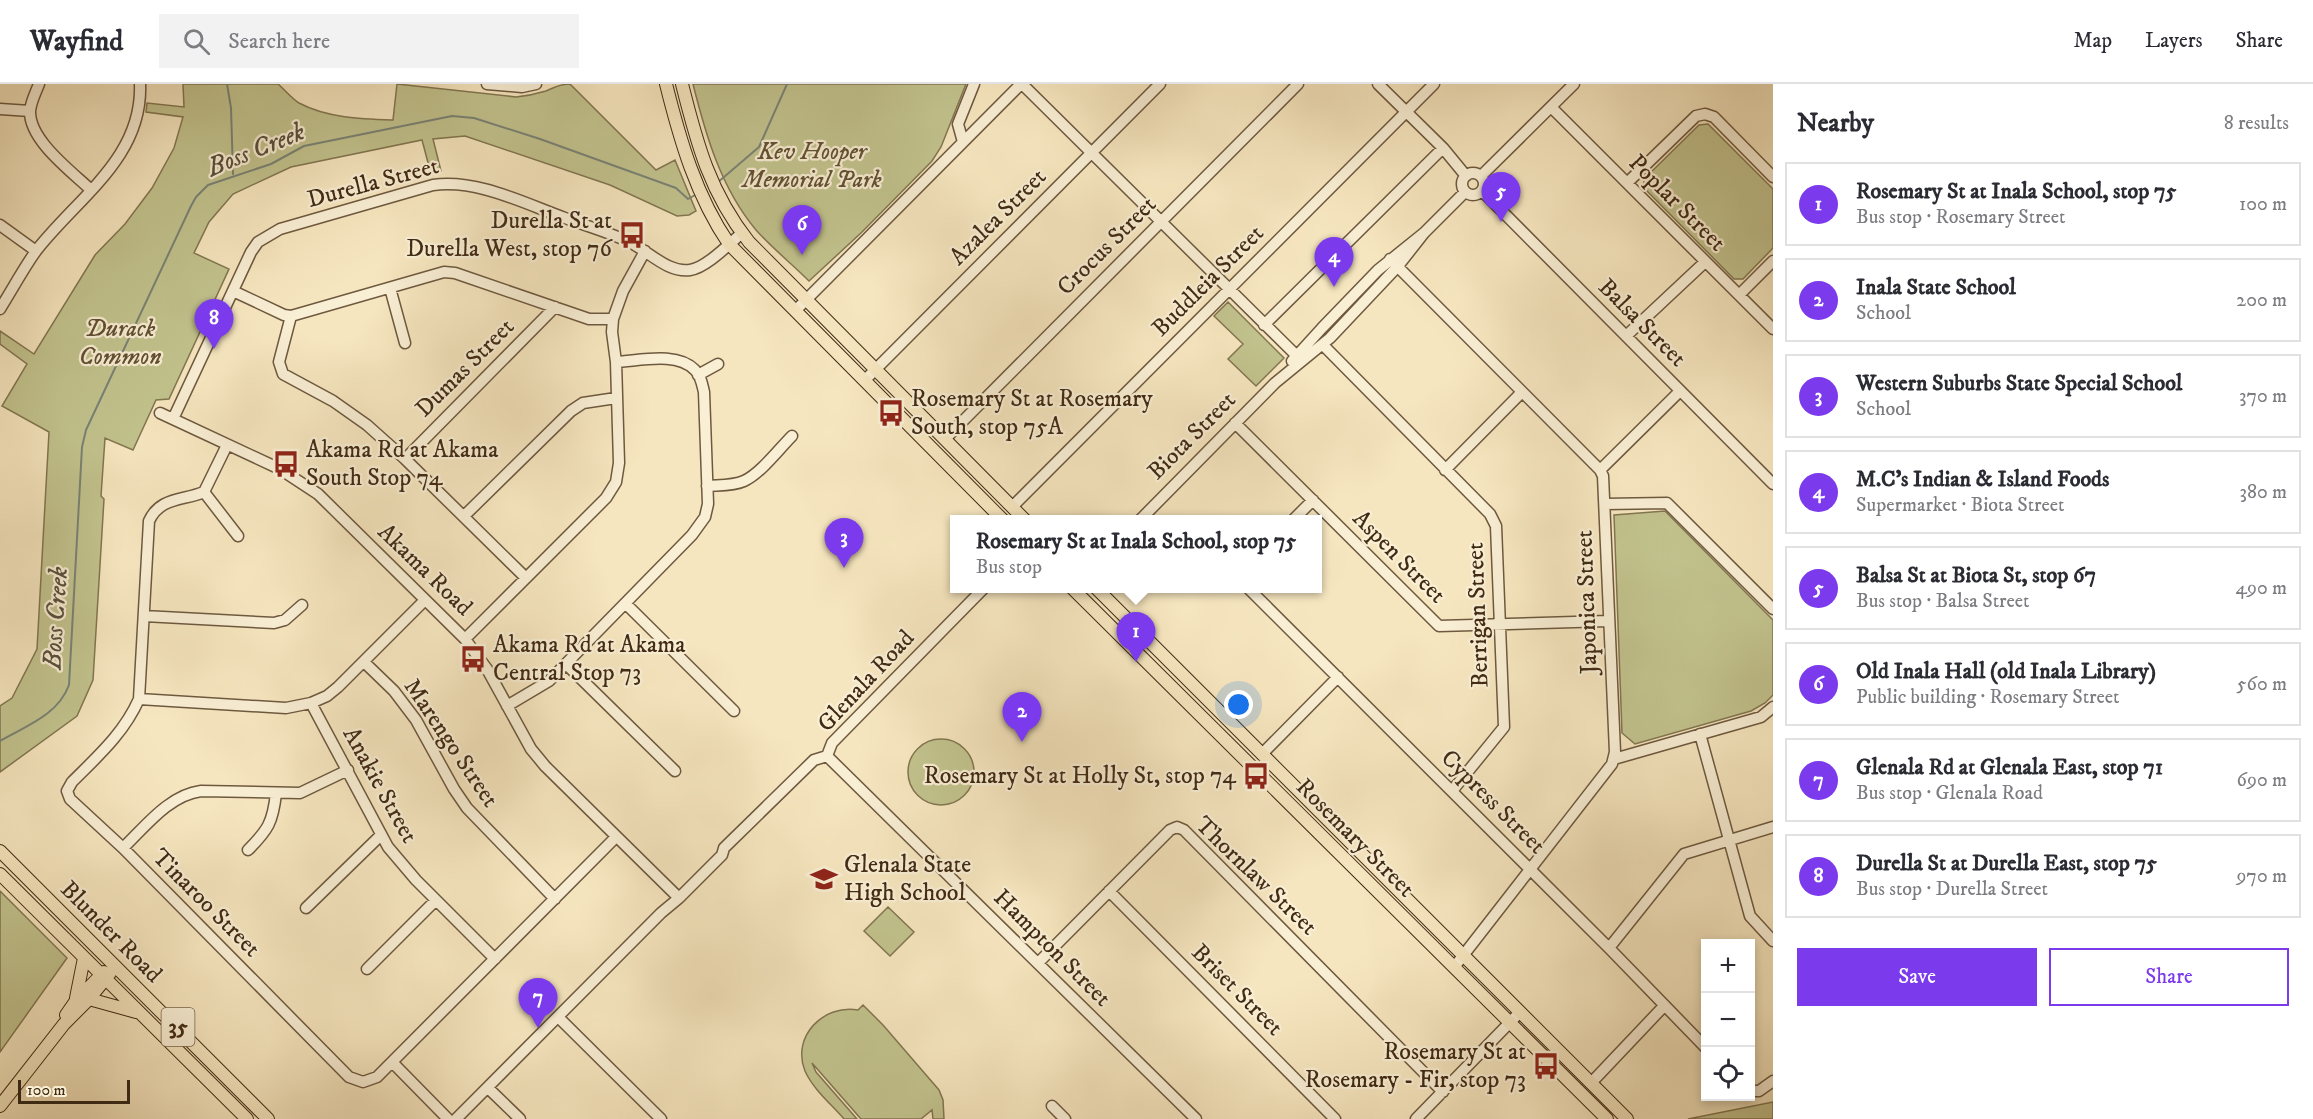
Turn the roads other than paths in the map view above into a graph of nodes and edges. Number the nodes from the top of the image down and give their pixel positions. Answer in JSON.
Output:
{"nodes":[{"id":1,"x":39,"y":84,"type":"edge"},
{"id":2,"x":140,"y":84,"type":"edge"},
{"id":3,"x":487,"y":84,"type":"edge"},
{"id":4,"x":536,"y":84,"type":"edge"},
{"id":5,"x":666,"y":84,"type":"edge"},
{"id":6,"x":682,"y":84,"type":"edge"},
{"id":7,"x":974,"y":84,"type":"edge"},
{"id":8,"x":1022,"y":84,"type":"edge"},
{"id":9,"x":1160,"y":84,"type":"edge"},
{"id":10,"x":1298,"y":84,"type":"edge"},
{"id":11,"x":1378,"y":84,"type":"edge"},
{"id":12,"x":1434,"y":84,"type":"edge"},
{"id":13,"x":1574,"y":84,"type":"edge"},
{"id":14,"x":1551,"y":107,"type":"junction"},
{"id":15,"x":0,"y":110,"type":"edge"},
{"id":16,"x":30,"y":111,"type":"junction"},
{"id":17,"x":1406,"y":112,"type":"junction"},
{"id":18,"x":962,"y":115,"type":"junction"},
{"id":19,"x":974,"y":132,"type":"junction"},
{"id":20,"x":963,"y":142,"type":"junction"},
{"id":21,"x":1443,"y":148,"type":"junction"},
{"id":22,"x":1092,"y":153,"type":"junction"},
{"id":23,"x":1466,"y":176,"type":"junction"},
{"id":24,"x":1481,"y":176,"type":"junction"},
{"id":25,"x":1773,"y":177,"type":"edge"},
{"id":26,"x":1627,"y":183,"type":"junction"},
{"id":27,"x":91,"y":190,"type":"junction"},
{"id":28,"x":1482,"y":191,"type":"junction"},
{"id":29,"x":1465,"y":192,"type":"junction"},
{"id":30,"x":1160,"y":222,"type":"junction"},
{"id":31,"x":0,"y":225,"type":"edge"},
{"id":32,"x":742,"y":233,"type":"junction"},
{"id":33,"x":729,"y":244,"type":"junction"},
{"id":34,"x":36,"y":251,"type":"junction"},
{"id":35,"x":645,"y":251,"type":"junction"},
{"id":36,"x":1773,"y":261,"type":"edge"},
{"id":37,"x":1394,"y":262,"type":"junction"},
{"id":38,"x":1705,"y":262,"type":"junction"},
{"id":39,"x":390,"y":288,"type":"junction"},
{"id":40,"x":1229,"y":290,"type":"junction"},
{"id":41,"x":233,"y":291,"type":"junction"},
{"id":42,"x":1739,"y":295,"type":"junction"},
{"id":43,"x":807,"y":299,"type":"junction"},
{"id":44,"x":555,"y":307,"type":"junction"},
{"id":45,"x":0,"y":309,"type":"edge"},
{"id":46,"x":796,"y":310,"type":"junction"},
{"id":47,"x":291,"y":316,"type":"junction"},
{"id":48,"x":613,"y":319,"type":"junction"},
{"id":49,"x":1263,"y":325,"type":"junction"},
{"id":50,"x":1773,"y":329,"type":"edge"},
{"id":51,"x":1626,"y":336,"type":"junction"},
{"id":52,"x":405,"y":343,"type":"dead end"},
{"id":53,"x":1323,"y":345,"type":"junction"},
{"id":54,"x":1299,"y":359,"type":"junction"},
{"id":55,"x":616,"y":362,"type":"junction"},
{"id":56,"x":718,"y":364,"type":"dead end"},
{"id":57,"x":876,"y":368,"type":"junction"},
{"id":58,"x":698,"y":375,"type":"junction"},
{"id":59,"x":865,"y":380,"type":"junction"},
{"id":60,"x":1680,"y":391,"type":"junction"},
{"id":61,"x":1522,"y":392,"type":"junction"},
{"id":62,"x":616,"y":398,"type":"junction"},
{"id":63,"x":160,"y":413,"type":"dead end"},
{"id":64,"x":173,"y":419,"type":"junction"},
{"id":65,"x":1235,"y":423,"type":"junction"},
{"id":66,"x":792,"y":436,"type":"dead end"},
{"id":67,"x":946,"y":438,"type":"junction"},
{"id":68,"x":227,"y":445,"type":"junction"},
{"id":69,"x":405,"y":459,"type":"junction"},
{"id":70,"x":1445,"y":470,"type":"junction"},
{"id":71,"x":1600,"y":470,"type":"junction"},
{"id":72,"x":1773,"y":484,"type":"edge"},
{"id":73,"x":707,"y":486,"type":"junction"},
{"id":74,"x":204,"y":492,"type":"junction"},
{"id":75,"x":1313,"y":500,"type":"junction"},
{"id":76,"x":1605,"y":504,"type":"junction"},
{"id":77,"x":1012,"y":507,"type":"junction"},
{"id":78,"x":999,"y":515,"type":"edge"},
{"id":79,"x":1021,"y":515,"type":"edge"},
{"id":80,"x":1144,"y":515,"type":"edge"},
{"id":81,"x":1297,"y":515,"type":"edge"},
{"id":82,"x":464,"y":516,"type":"junction"},
{"id":83,"x":238,"y":536,"type":"dead end"},
{"id":84,"x":526,"y":578,"type":"junction"},
{"id":85,"x":979,"y":593,"type":"edge"},
{"id":86,"x":1077,"y":593,"type":"edge"},
{"id":87,"x":1101,"y":593,"type":"edge"},
{"id":88,"x":1253,"y":593,"type":"edge"},
{"id":89,"x":425,"y":600,"type":"junction"},
{"id":90,"x":302,"y":604,"type":"dead end"},
{"id":91,"x":626,"y":604,"type":"junction"},
{"id":92,"x":1773,"y":609,"type":"edge"},
{"id":93,"x":144,"y":616,"type":"junction"},
{"id":94,"x":1608,"y":621,"type":"junction"},
{"id":95,"x":1499,"y":624,"type":"junction"},
{"id":96,"x":465,"y":639,"type":"junction"},
{"id":97,"x":364,"y":662,"type":"junction"},
{"id":98,"x":566,"y":664,"type":"junction"},
{"id":99,"x":1338,"y":678,"type":"junction"},
{"id":100,"x":140,"y":699,"type":"junction"},
{"id":101,"x":311,"y":703,"type":"junction"},
{"id":102,"x":507,"y":706,"type":"junction"},
{"id":103,"x":1773,"y":707,"type":"edge"},
{"id":104,"x":734,"y":711,"type":"dead end"},
{"id":105,"x":1700,"y":734,"type":"junction"},
{"id":106,"x":1262,"y":754,"type":"junction"},
{"id":107,"x":827,"y":756,"type":"junction"},
{"id":108,"x":1614,"y":759,"type":"junction"},
{"id":109,"x":348,"y":770,"type":"junction"},
{"id":110,"x":675,"y":771,"type":"dead end"},
{"id":111,"x":1452,"y":791,"type":"junction"},
{"id":112,"x":276,"y":793,"type":"junction"},
{"id":113,"x":1773,"y":827,"type":"edge"},
{"id":114,"x":381,"y":835,"type":"junction"},
{"id":115,"x":616,"y":837,"type":"junction"},
{"id":116,"x":1730,"y":839,"type":"junction"},
{"id":117,"x":123,"y":848,"type":"junction"},
{"id":118,"x":248,"y":850,"type":"dead end"},
{"id":119,"x":0,"y":851,"type":"edge"},
{"id":120,"x":1530,"y":870,"type":"junction"},
{"id":121,"x":0,"y":874,"type":"edge"},
{"id":122,"x":1109,"y":891,"type":"junction"},
{"id":123,"x":677,"y":896,"type":"junction"},
{"id":124,"x":555,"y":899,"type":"junction"},
{"id":125,"x":436,"y":900,"type":"junction"},
{"id":126,"x":306,"y":908,"type":"dead end"},
{"id":127,"x":1773,"y":941,"type":"edge"},
{"id":128,"x":1608,"y":948,"type":"junction"},
{"id":129,"x":1463,"y":955,"type":"junction"},
{"id":130,"x":84,"y":958,"type":"junction"},
{"id":131,"x":495,"y":959,"type":"junction"},
{"id":132,"x":1038,"y":963,"type":"junction"},
{"id":133,"x":115,"y":965,"type":"junction"},
{"id":134,"x":1455,"y":966,"type":"junction"},
{"id":135,"x":367,"y":969,"type":"dead end"},
{"id":136,"x":103,"y":976,"type":"junction"},
{"id":137,"x":89,"y":999,"type":"junction"},
{"id":138,"x":75,"y":1002,"type":"junction"},
{"id":139,"x":1664,"y":1006,"type":"junction"},
{"id":140,"x":1520,"y":1012,"type":"junction"},
{"id":141,"x":140,"y":1013,"type":"junction"},
{"id":142,"x":558,"y":1017,"type":"junction"},
{"id":143,"x":1510,"y":1022,"type":"junction"},
{"id":144,"x":64,"y":1024,"type":"junction"},
{"id":145,"x":1705,"y":1047,"type":"edge"},
{"id":146,"x":392,"y":1062,"type":"junction"},
{"id":147,"x":1773,"y":1081,"type":"edge"},
{"id":148,"x":1591,"y":1083,"type":"junction"},
{"id":149,"x":488,"y":1088,"type":"junction"},
{"id":150,"x":1755,"y":1091,"type":"edge"},
{"id":151,"x":1443,"y":1092,"type":"junction"},
{"id":152,"x":0,"y":1106,"type":"edge"},
{"id":153,"x":1052,"y":1106,"type":"dead end"},
{"id":154,"x":247,"y":1119,"type":"edge"},
{"id":155,"x":268,"y":1119,"type":"edge"},
{"id":156,"x":448,"y":1119,"type":"edge"},
{"id":157,"x":456,"y":1119,"type":"edge"},
{"id":158,"x":520,"y":1119,"type":"edge"},
{"id":159,"x":661,"y":1119,"type":"edge"},
{"id":160,"x":1065,"y":1119,"type":"edge"},
{"id":161,"x":1196,"y":1119,"type":"edge"},
{"id":162,"x":1335,"y":1119,"type":"edge"},
{"id":163,"x":1416,"y":1119,"type":"edge"},
{"id":164,"x":1607,"y":1119,"type":"edge"},
{"id":165,"x":1627,"y":1119,"type":"edge"}],
"edges":[{"from":1,"to":16,"type":"street"},
{"from":2,"to":27,"type":"street"},
{"from":3,"to":4,"type":"street"},
{"from":5,"to":33,"type":"main road"},
{"from":6,"to":32,"type":"main road"},
{"from":7,"to":18,"type":"street"},
{"from":8,"to":19,"type":"street"},
{"from":8,"to":22,"type":"street"},
{"from":9,"to":22,"type":"street","name":"Azalea Street"},
{"from":10,"to":30,"type":"street","name":"Crocus Street"},
{"from":11,"to":17,"type":"street"},
{"from":12,"to":17,"type":"street","name":"Buddleia Street"},
{"from":13,"to":14,"type":"street"},
{"from":14,"to":24,"type":"street"},
{"from":14,"to":26,"type":"street","name":"Poplar Street"},
{"from":15,"to":16,"type":"street"},
{"from":16,"to":27,"type":"street"},
{"from":17,"to":21,"type":"street"},
{"from":17,"to":40,"type":"street","name":"Buddleia Street"},
{"from":18,"to":19,"type":"street"},
{"from":18,"to":20,"type":"street"},
{"from":19,"to":20,"type":"street"},
{"from":20,"to":43,"type":"street"},
{"from":21,"to":23,"type":"street"},
{"from":21,"to":49,"type":"street"},
{"from":22,"to":30,"type":"street"},
{"from":22,"to":57,"type":"street","name":"Azalea Street"},
{"from":23,"to":24,"type":"street"},
{"from":23,"to":29,"type":"street"},
{"from":24,"to":28,"type":"street"},
{"from":25,"to":26,"type":"street"},
{"from":26,"to":38,"type":"street","name":"Poplar Street"},
{"from":27,"to":34,"type":"street"},
{"from":28,"to":29,"type":"street"},
{"from":28,"to":51,"type":"street","name":"Balsa Street"},
{"from":29,"to":37,"type":"street","name":"Biota Street"},
{"from":30,"to":40,"type":"street"},
{"from":30,"to":67,"type":"street","name":"Crocus Street"},
{"from":31,"to":34,"type":"street"},
{"from":32,"to":33,"type":"street","name":"Durella Street"},
{"from":32,"to":43,"type":"main road"},
{"from":33,"to":35,"type":"street","name":"Durella Street"},
{"from":33,"to":46,"type":"main road"},
{"from":34,"to":45,"type":"street"},
{"from":35,"to":41,"type":"street","name":"Durella Street"},
{"from":35,"to":48,"type":"street"},
{"from":36,"to":42,"type":"street"},
{"from":37,"to":53,"type":"street","name":"Biota Street"},
{"from":37,"to":54,"type":"street","name":"Biota Street"},
{"from":37,"to":61,"type":"street"},
{"from":38,"to":42,"type":"street","name":"Poplar Street"},
{"from":38,"to":51,"type":"street"},
{"from":39,"to":44,"type":"street"},
{"from":39,"to":47,"type":"street"},
{"from":39,"to":52,"type":"street"},
{"from":40,"to":49,"type":"street"},
{"from":40,"to":77,"type":"street","name":"Buddleia Street"},
{"from":41,"to":47,"type":"street"},
{"from":41,"to":64,"type":"street","name":"Durella Street"},
{"from":42,"to":50,"type":"street","name":"Poplar Street"},
{"from":43,"to":46,"type":"street"},
{"from":43,"to":57,"type":"main road"},
{"from":44,"to":48,"type":"street"},
{"from":44,"to":69,"type":"street","name":"Dumas Street"},
{"from":46,"to":59,"type":"main road"},
{"from":47,"to":69,"type":"street"},
{"from":48,"to":55,"type":"street"},
{"from":49,"to":54,"type":"street"},
{"from":51,"to":60,"type":"street","name":"Balsa Street"},
{"from":53,"to":54,"type":"street","name":"Biota Street"},
{"from":53,"to":70,"type":"street","name":"Berrigan Street"},
{"from":54,"to":65,"type":"street","name":"Biota Street"},
{"from":55,"to":58,"type":"street"},
{"from":55,"to":62,"type":"street"},
{"from":56,"to":58,"type":"street"},
{"from":57,"to":59,"type":"street","name":"Azalea Street"},
{"from":57,"to":67,"type":"main road"},
{"from":58,"to":73,"type":"street"},
{"from":59,"to":78,"type":"main road"},
{"from":60,"to":71,"type":"street"},
{"from":60,"to":72,"type":"street","name":"Balsa Street"},
{"from":61,"to":70,"type":"street"},
{"from":61,"to":71,"type":"street"},
{"from":62,"to":82,"type":"street"},
{"from":62,"to":84,"type":"street"},
{"from":63,"to":64,"type":"street","name":"Akama Road"},
{"from":64,"to":68,"type":"street","name":"Akama Road"},
{"from":65,"to":75,"type":"street","name":"Aspen Street"},
{"from":65,"to":80,"type":"street","name":"Biota Street"},
{"from":66,"to":73,"type":"street"},
{"from":67,"to":77,"type":"main road"},
{"from":68,"to":74,"type":"street"},
{"from":68,"to":89,"type":"street","name":"Akama Road"},
{"from":69,"to":82,"type":"street"},
{"from":70,"to":95,"type":"street","name":"Berrigan Street"},
{"from":71,"to":76,"type":"street","name":"Japonica Street"},
{"from":73,"to":91,"type":"street"},
{"from":74,"to":83,"type":"street"},
{"from":74,"to":93,"type":"street","name":"Tinaroo Street"},
{"from":75,"to":81,"type":"street"},
{"from":75,"to":95,"type":"street","name":"Aspen Street"},
{"from":76,"to":92,"type":"street"},
{"from":76,"to":94,"type":"street","name":"Japonica Street"},
{"from":77,"to":79,"type":"main road"},
{"from":82,"to":84,"type":"street"},
{"from":84,"to":96,"type":"street"},
{"from":85,"to":107,"type":"street","name":"Glenala Road"},
{"from":86,"to":134,"type":"main road","name":"Rosemary Street"},
{"from":87,"to":106,"type":"main road","name":"Rosemary Street"},
{"from":88,"to":99,"type":"street","name":"Cypress Street"},
{"from":89,"to":96,"type":"street","name":"Akama Road"},
{"from":89,"to":97,"type":"street"},
{"from":90,"to":93,"type":"street"},
{"from":91,"to":98,"type":"street"},
{"from":91,"to":104,"type":"street"},
{"from":93,"to":100,"type":"street","name":"Tinaroo Street"},
{"from":94,"to":95,"type":"street","name":"Aspen Street"},
{"from":94,"to":108,"type":"street","name":"Japonica Street"},
{"from":95,"to":111,"type":"street","name":"Berrigan Street"},
{"from":96,"to":102,"type":"street","name":"Akama Road"},
{"from":97,"to":101,"type":"street"},
{"from":97,"to":124,"type":"street","name":"Marengo Street"},
{"from":98,"to":102,"type":"street"},
{"from":98,"to":110,"type":"street"},
{"from":99,"to":106,"type":"street"},
{"from":99,"to":111,"type":"street","name":"Cypress Street"},
{"from":100,"to":101,"type":"street"},
{"from":100,"to":117,"type":"street","name":"Tinaroo Street"},
{"from":101,"to":109,"type":"street","name":"Anakie Street"},
{"from":102,"to":115,"type":"street","name":"Akama Road"},
{"from":103,"to":105,"type":"street"},
{"from":105,"to":108,"type":"street"},
{"from":105,"to":116,"type":"street"},
{"from":106,"to":129,"type":"main road","name":"Rosemary Street"},
{"from":107,"to":123,"type":"street","name":"Glenala Road"},
{"from":107,"to":132,"type":"street","name":"Hampton Street"},
{"from":108,"to":120,"type":"street"},
{"from":109,"to":112,"type":"street"},
{"from":109,"to":114,"type":"street","name":"Anakie Street"},
{"from":111,"to":120,"type":"street","name":"Cypress Street"},
{"from":112,"to":117,"type":"street"},
{"from":112,"to":118,"type":"street"},
{"from":113,"to":116,"type":"street"},
{"from":114,"to":125,"type":"street","name":"Anakie Street"},
{"from":114,"to":126,"type":"street"},
{"from":115,"to":123,"type":"street","name":"Akama Road"},
{"from":115,"to":124,"type":"street","name":"Tinaroo Street"},
{"from":116,"to":127,"type":"street"},
{"from":116,"to":128,"type":"street"},
{"from":117,"to":146,"type":"street","name":"Tinaroo Street"},
{"from":119,"to":133,"type":"main road","name":"Blunder Road","number":"35"},
{"from":120,"to":128,"type":"street","name":"Cypress Street"},
{"from":120,"to":129,"type":"street"},
{"from":121,"to":130,"type":"main road","name":"Blunder Road","number":"35"},
{"from":122,"to":132,"type":"street","name":"Thornlaw Street"},
{"from":122,"to":151,"type":"street","name":"Thornlaw Street"},
{"from":122,"to":162,"type":"street","name":"Briset Street"},
{"from":123,"to":142,"type":"street","name":"Glenala Road"},
{"from":124,"to":131,"type":"street","name":"Tinaroo Street"},
{"from":125,"to":131,"type":"street","name":"Anakie Street"},
{"from":125,"to":135,"type":"street"},
{"from":128,"to":139,"type":"street","name":"Cypress Street"},
{"from":129,"to":134,"type":"street"},
{"from":129,"to":140,"type":"main road","name":"Rosemary Street"},
{"from":130,"to":136,"type":"main road","name":"Blunder Road","number":"35"},
{"from":130,"to":138,"type":"main road"},
{"from":131,"to":146,"type":"street","name":"Tinaroo Street"},
{"from":132,"to":161,"type":"street","name":"Hampton Street"},
{"from":133,"to":136,"type":"main road"},
{"from":133,"to":155,"type":"main road","name":"Blunder Road","number":"35"},
{"from":134,"to":143,"type":"main road","name":"Rosemary Street"},
{"from":136,"to":137,"type":"main road"},
{"from":136,"to":138,"type":"main road"},
{"from":136,"to":141,"type":"main road","name":"Blunder Road","number":"35"},
{"from":137,"to":141,"type":"main road"},
{"from":137,"to":144,"type":"main road"},
{"from":138,"to":144,"type":"main road"},
{"from":139,"to":145,"type":"street","name":"Cypress Street"},
{"from":139,"to":148,"type":"street"},
{"from":140,"to":143,"type":"street"},
{"from":140,"to":148,"type":"main road","name":"Rosemary Street"},
{"from":141,"to":154,"type":"main road","name":"Blunder Road","number":"35"},
{"from":142,"to":149,"type":"street","name":"Glenala Road"},
{"from":142,"to":159,"type":"street"},
{"from":143,"to":151,"type":"street"},
{"from":143,"to":164,"type":"main road","name":"Rosemary Street"},
{"from":144,"to":152,"type":"main road"},
{"from":146,"to":156,"type":"street"},
{"from":147,"to":150,"type":"street"},
{"from":148,"to":165,"type":"main road","name":"Rosemary Street"},
{"from":149,"to":157,"type":"street","name":"Glenala Road"},
{"from":149,"to":158,"type":"street"},
{"from":151,"to":163,"type":"street"},
{"from":153,"to":160,"type":"street"}]}
